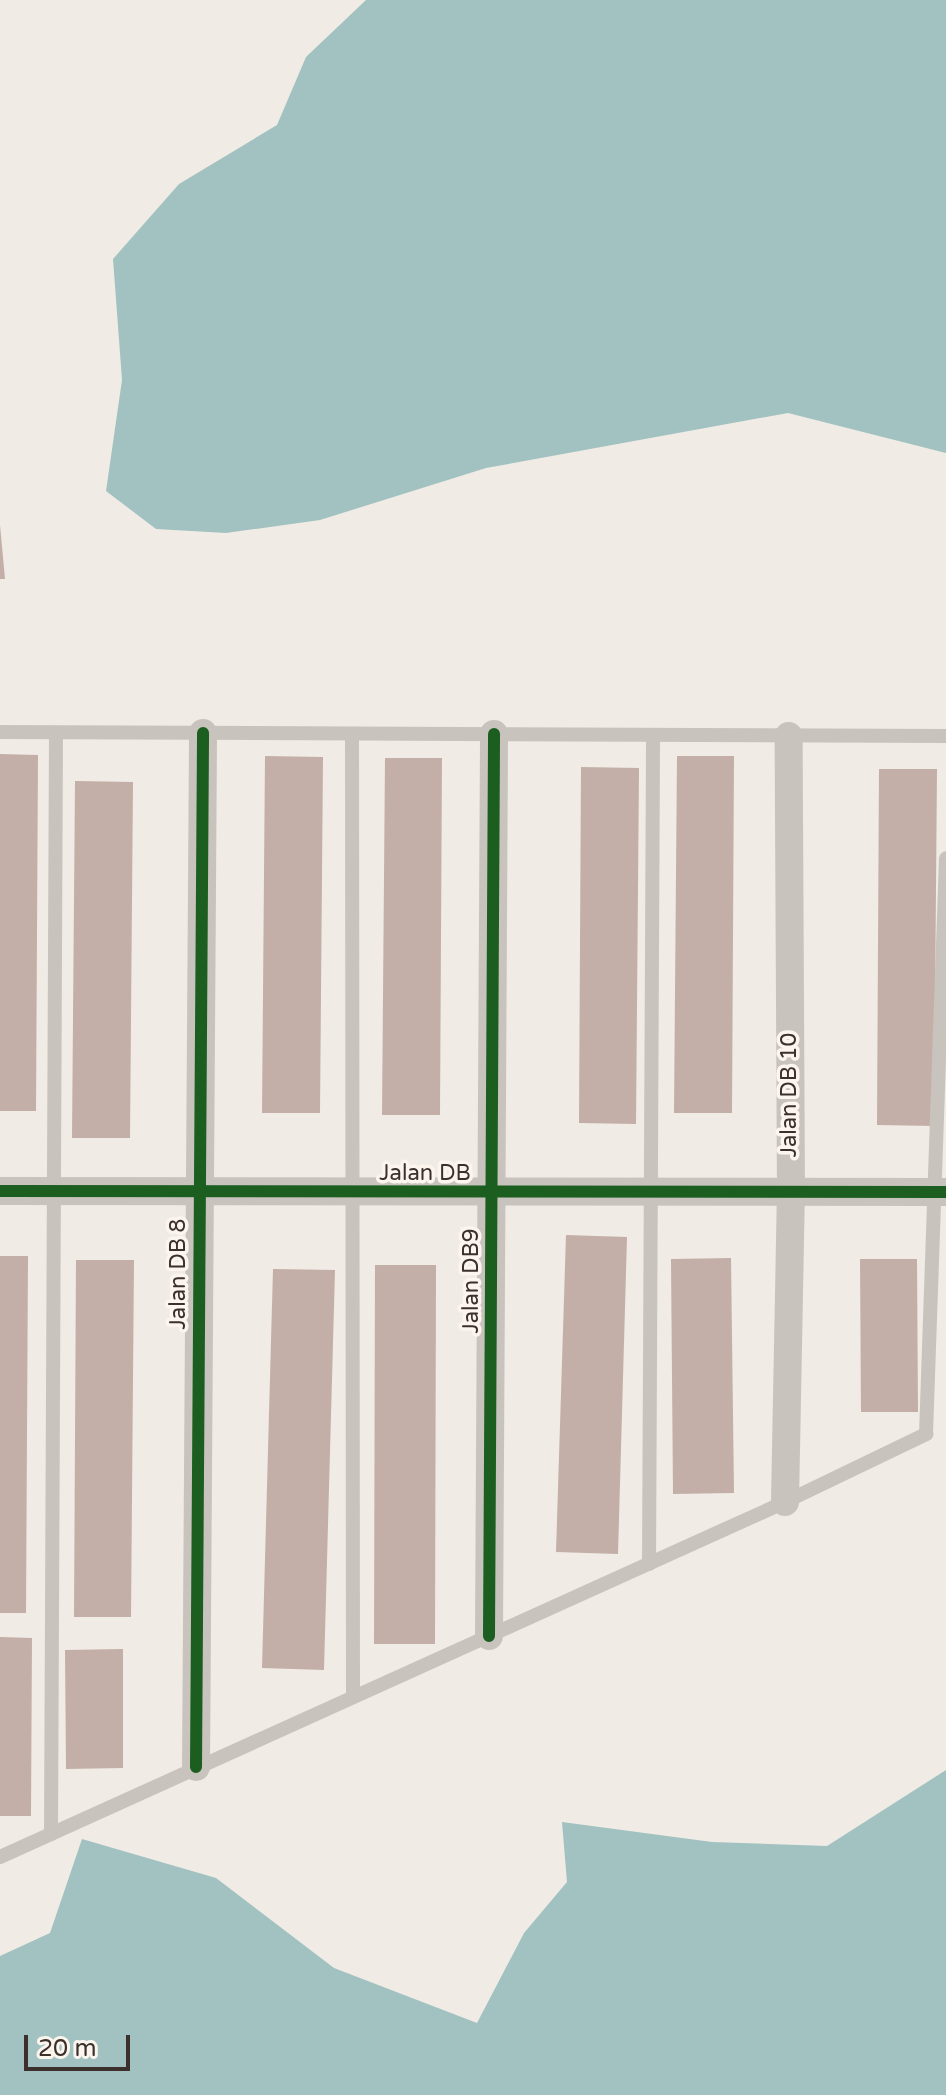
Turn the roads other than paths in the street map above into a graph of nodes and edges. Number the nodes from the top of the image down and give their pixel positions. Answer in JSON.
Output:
{"nodes":[{"id":1,"x":0,"y":732,"type":"edge"},
{"id":2,"x":56,"y":733,"type":"junction"},
{"id":3,"x":203,"y":733,"type":"junction"},
{"id":4,"x":352,"y":734,"type":"junction"},
{"id":5,"x":494,"y":734,"type":"junction"},
{"id":6,"x":653,"y":735,"type":"junction"},
{"id":7,"x":789,"y":736,"type":"junction"},
{"id":8,"x":946,"y":736,"type":"edge"},
{"id":9,"x":946,"y":858,"type":"edge"},
{"id":10,"x":0,"y":1191,"type":"edge"},
{"id":11,"x":54,"y":1192,"type":"junction"},
{"id":12,"x":941,"y":1192,"type":"edge"},
{"id":13,"x":200,"y":1194,"type":"junction"},
{"id":14,"x":353,"y":1194,"type":"junction"},
{"id":15,"x":493,"y":1194,"type":"junction"},
{"id":16,"x":651,"y":1194,"type":"junction"},
{"id":17,"x":791,"y":1194,"type":"junction"},
{"id":18,"x":785,"y":1502,"type":"junction"},
{"id":19,"x":649,"y":1564,"type":"junction"},
{"id":20,"x":489,"y":1636,"type":"junction"},
{"id":21,"x":353,"y":1697,"type":"junction"},
{"id":22,"x":196,"y":1767,"type":"junction"},
{"id":23,"x":51,"y":1834,"type":"junction"},
{"id":24,"x":0,"y":1857,"type":"edge"}],
"edges":[{"from":1,"to":2,"type":"lane"},
{"from":2,"to":3,"type":"lane"},
{"from":2,"to":11,"type":"lane"},
{"from":3,"to":4,"type":"lane"},
{"from":3,"to":13,"type":"street","name":"Jalan DB 8"},
{"from":4,"to":5,"type":"lane"},
{"from":4,"to":14,"type":"lane"},
{"from":5,"to":6,"type":"lane"},
{"from":5,"to":15,"type":"street","name":"Jalan DB9"},
{"from":6,"to":7,"type":"lane"},
{"from":6,"to":16,"type":"lane"},
{"from":7,"to":8,"type":"lane"},
{"from":7,"to":17,"type":"street","name":"Jalan DB 10"},
{"from":9,"to":12,"type":"lane"},
{"from":10,"to":11,"type":"street","name":"Jalan DB"},
{"from":11,"to":13,"type":"street","name":"Jalan DB"},
{"from":11,"to":23,"type":"lane"},
{"from":12,"to":17,"type":"street","name":"Jalan DB"},
{"from":12,"to":18,"type":"lane"},
{"from":13,"to":14,"type":"street","name":"Jalan DB"},
{"from":13,"to":22,"type":"street","name":"Jalan DB 8"},
{"from":14,"to":15,"type":"street","name":"Jalan DB"},
{"from":14,"to":21,"type":"lane"},
{"from":15,"to":16,"type":"street","name":"Jalan DB"},
{"from":15,"to":20,"type":"street","name":"Jalan DB9"},
{"from":16,"to":17,"type":"street","name":"Jalan DB"},
{"from":16,"to":19,"type":"lane"},
{"from":17,"to":18,"type":"street","name":"Jalan DB 10"},
{"from":18,"to":19,"type":"lane"},
{"from":19,"to":20,"type":"lane"},
{"from":20,"to":21,"type":"lane"},
{"from":21,"to":22,"type":"lane"},
{"from":22,"to":23,"type":"lane"},
{"from":23,"to":24,"type":"lane"}]}
